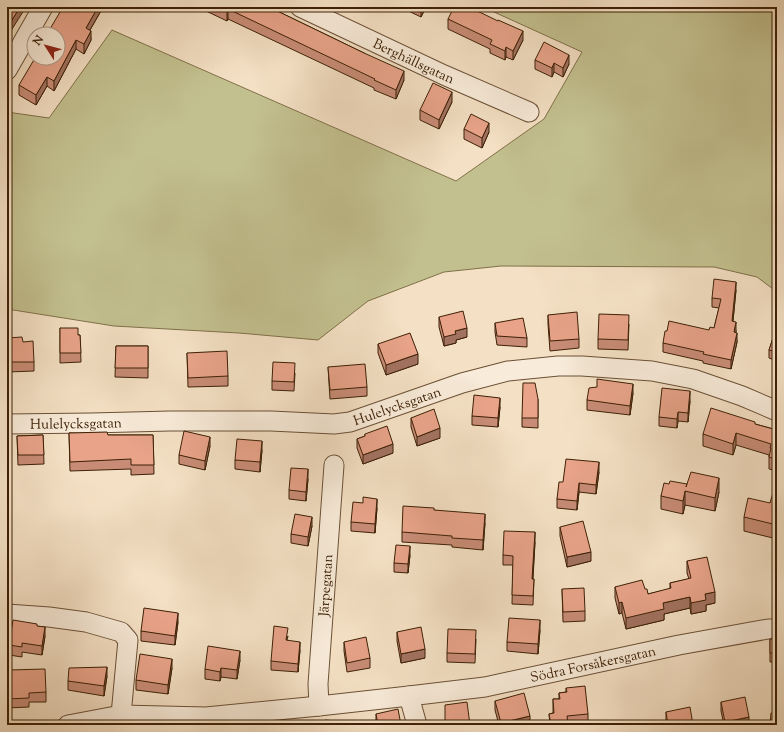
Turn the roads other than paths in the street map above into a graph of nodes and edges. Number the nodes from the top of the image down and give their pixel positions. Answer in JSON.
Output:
{"nodes":[{"id":1,"x":43,"y":7,"type":"edge"},
{"id":2,"x":300,"y":7,"type":"edge"},
{"id":3,"x":7,"y":70,"type":"edge"},
{"id":4,"x":529,"y":112,"type":"dead end"},
{"id":5,"x":777,"y":411,"type":"edge"},
{"id":6,"x":7,"y":424,"type":"edge"},
{"id":7,"x":334,"y":465,"type":"dead end"},
{"id":8,"x":7,"y":614,"type":"edge"},
{"id":9,"x":777,"y":629,"type":"edge"},
{"id":10,"x":409,"y":696,"type":"junction"},
{"id":11,"x":319,"y":706,"type":"junction"},
{"id":12,"x":121,"y":715,"type":"junction"},
{"id":13,"x":68,"y":725,"type":"edge"},
{"id":14,"x":417,"y":725,"type":"edge"}],
"edges":[{"from":1,"to":3,"type":"street"},
{"from":2,"to":4,"type":"street","name":"Berghällsgatan"},
{"from":5,"to":6,"type":"street","name":"Hulelycksgatan"},
{"from":7,"to":11,"type":"street","name":"Järpegatan"},
{"from":8,"to":12,"type":"street"},
{"from":9,"to":10,"type":"street","name":"Södra Forsåkersgatan"},
{"from":10,"to":11,"type":"street","name":"Södra Forsåkersgatan"},
{"from":10,"to":14,"type":"street"},
{"from":11,"to":12,"type":"street","name":"Södra Forsåkersgatan"},
{"from":12,"to":13,"type":"street","name":"Södra Forsåkersgatan"}]}
